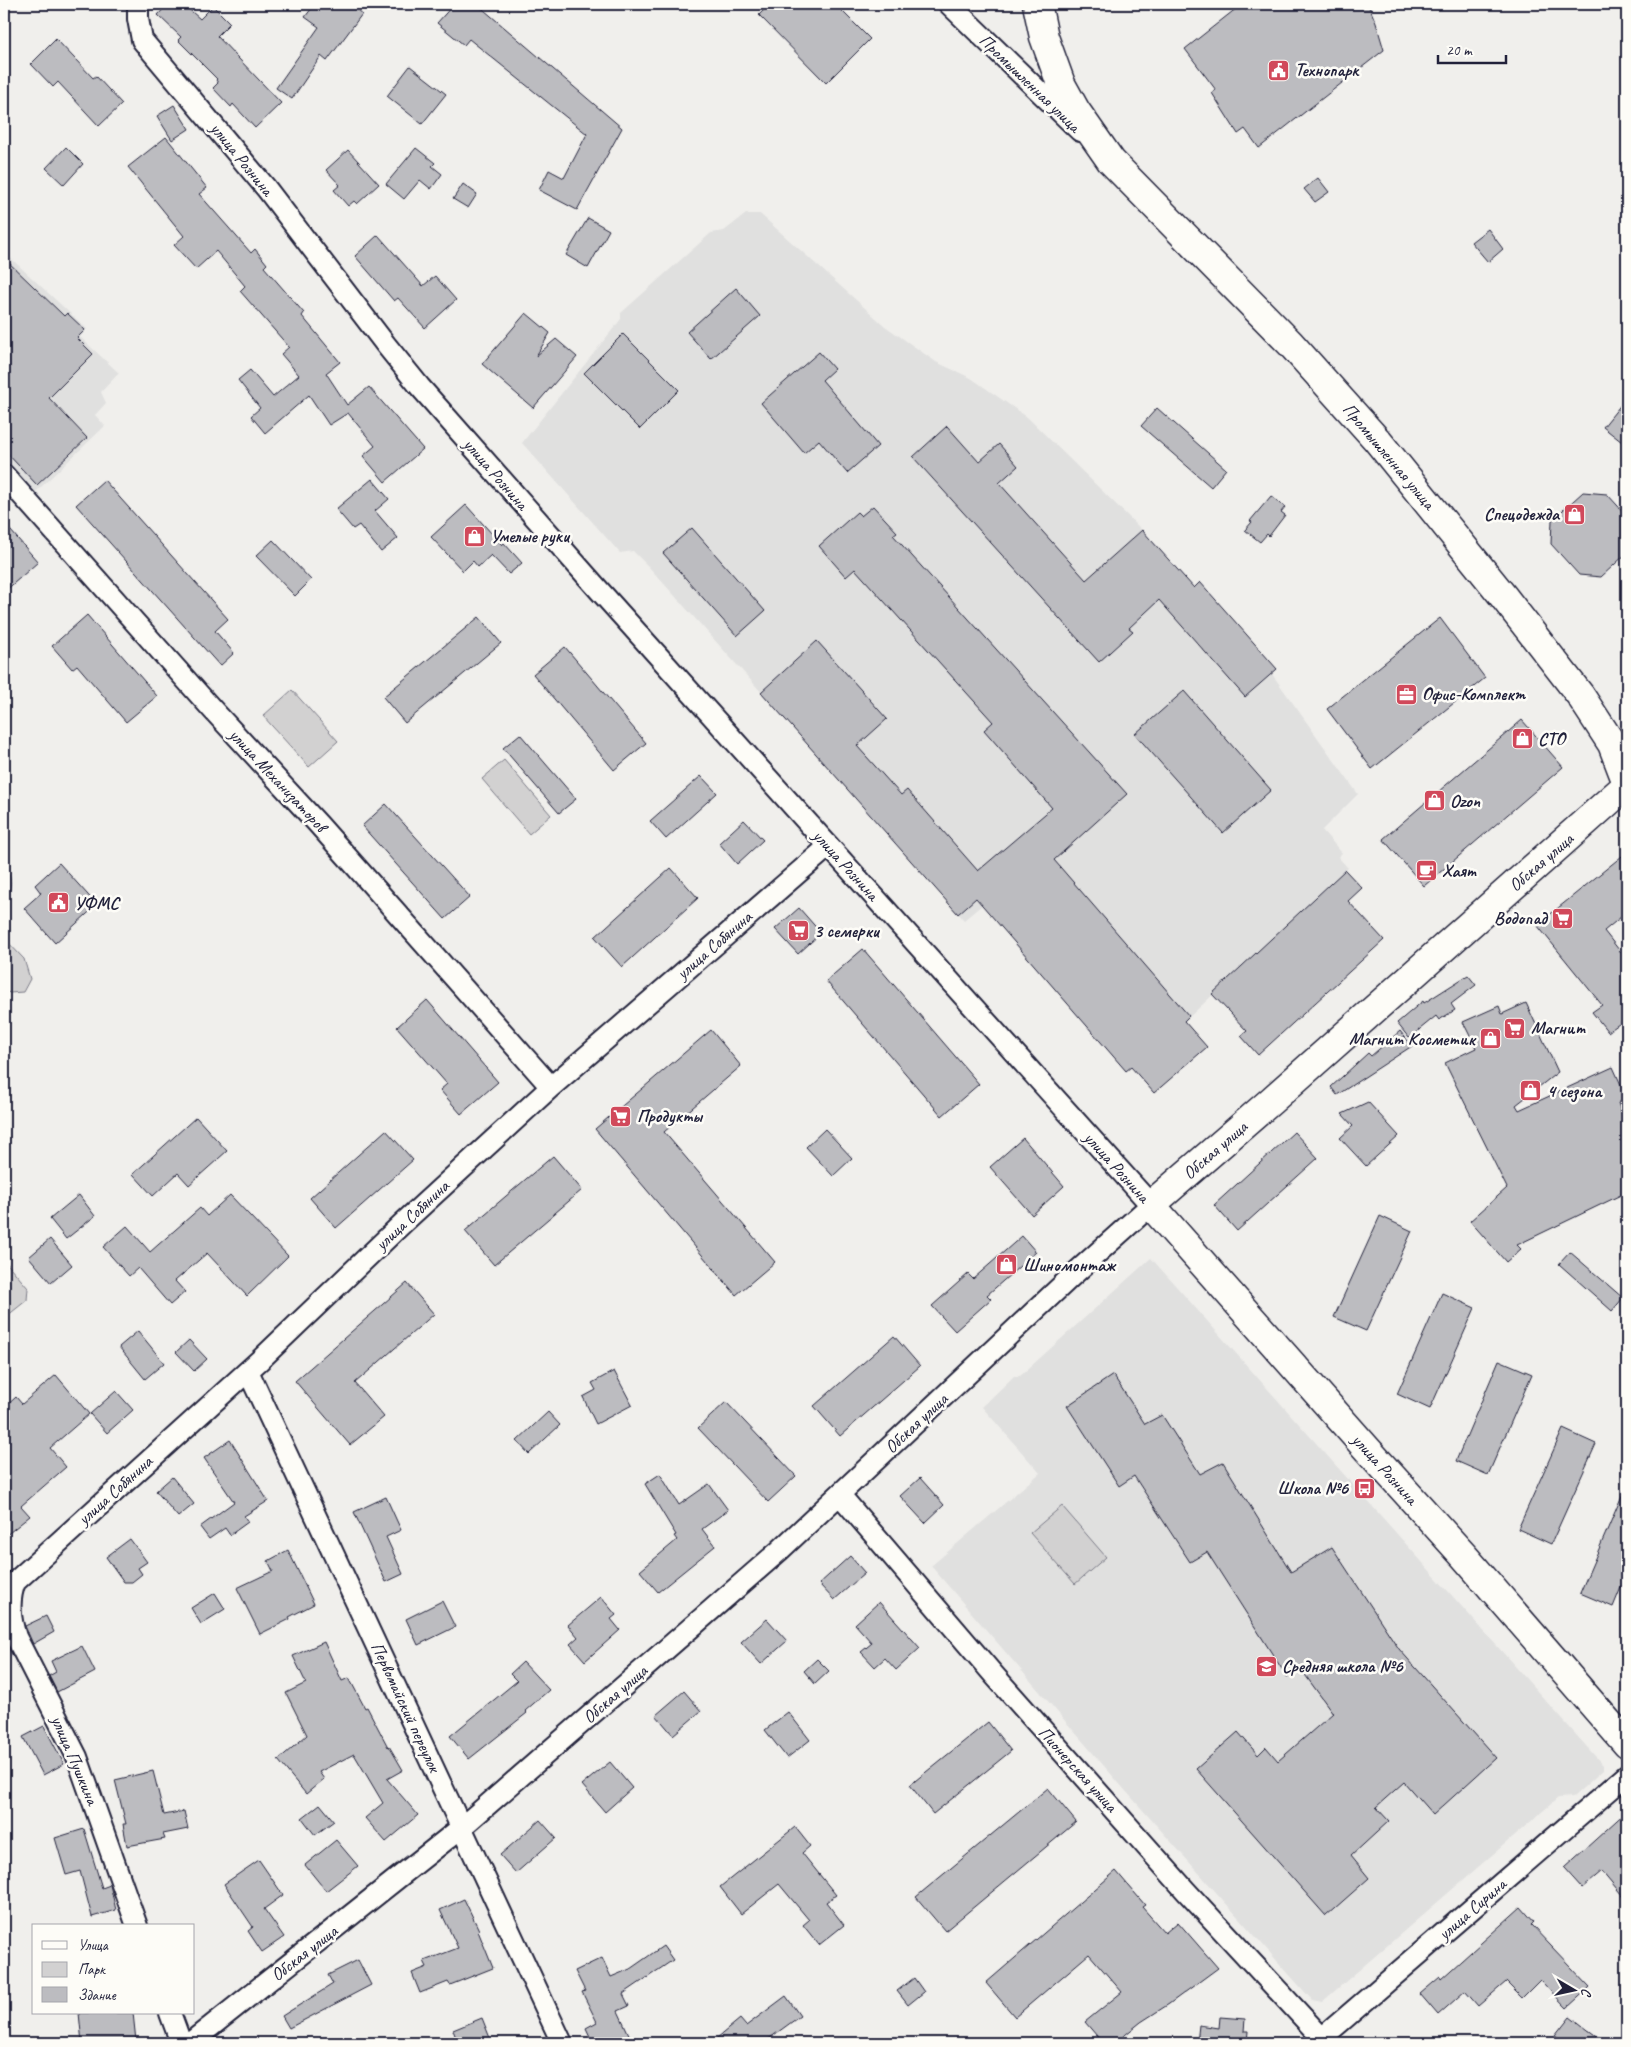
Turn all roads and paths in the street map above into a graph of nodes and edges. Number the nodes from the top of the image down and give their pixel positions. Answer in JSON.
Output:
{"nodes":[{"id":1,"x":138,"y":4,"type":"edge"},
{"id":2,"x":949,"y":4,"type":"edge"},
{"id":3,"x":1037,"y":4,"type":"edge"},
{"id":4,"x":1111,"y":161,"type":"junction"},
{"id":5,"x":4,"y":475,"type":"edge"},
{"id":6,"x":1627,"y":784,"type":"edge"},
{"id":7,"x":829,"y":846,"type":"junction"},
{"id":8,"x":550,"y":1087,"type":"junction"},
{"id":9,"x":1151,"y":1205,"type":"junction"},
{"id":10,"x":248,"y":1371,"type":"junction"},
{"id":11,"x":840,"y":1495,"type":"junction"},
{"id":12,"x":11,"y":1598,"type":"joint"},
{"id":13,"x":1627,"y":1744,"type":"edge"},
{"id":14,"x":1627,"y":1775,"type":"edge"},
{"id":15,"x":462,"y":1827,"type":"junction"},
{"id":16,"x":136,"y":1924,"type":"edge"},
{"id":17,"x":170,"y":2014,"type":"edge"},
{"id":18,"x":1319,"y":2041,"type":"edge"},
{"id":19,"x":181,"y":2043,"type":"edge"},
{"id":20,"x":190,"y":2043,"type":"edge"},
{"id":21,"x":562,"y":2043,"type":"edge"}],
"edges":[{"from":1,"to":7,"type":"street","name":"улица Рознина"},
{"from":2,"to":4,"type":"street","name":"Промышленная улица"},
{"from":3,"to":4,"type":"main road","name":"Промышленная улица"},
{"from":4,"to":6,"type":"main road","name":"Промышленная улица"},
{"from":5,"to":8,"type":"street","name":"улица Механизаторов"},
{"from":6,"to":9,"type":"main road","name":"Обская улица"},
{"from":7,"to":8,"type":"street","name":"улица Собянина"},
{"from":7,"to":9,"type":"street","name":"улица Рознина"},
{"from":8,"to":10,"type":"street","name":"улица Собянина"},
{"from":9,"to":11,"type":"street","name":"Обская улица"},
{"from":9,"to":13,"type":"main road","name":"улица Рознина"},
{"from":10,"to":12,"type":"street","name":"улица Собянина"},
{"from":10,"to":15,"type":"street","name":"Первомайский переулок"},
{"from":11,"to":15,"type":"street","name":"Обская улица"},
{"from":11,"to":18,"type":"street","name":"Пионерская улица"},
{"from":12,"to":16,"type":"street","name":"улица Пушкина"},
{"from":14,"to":18,"type":"street","name":"улица Сирина"},
{"from":15,"to":20,"type":"street","name":"Обская улица"},
{"from":15,"to":21,"type":"street","name":"Первомайский переулок"},
{"from":17,"to":19,"type":"street"}]}
